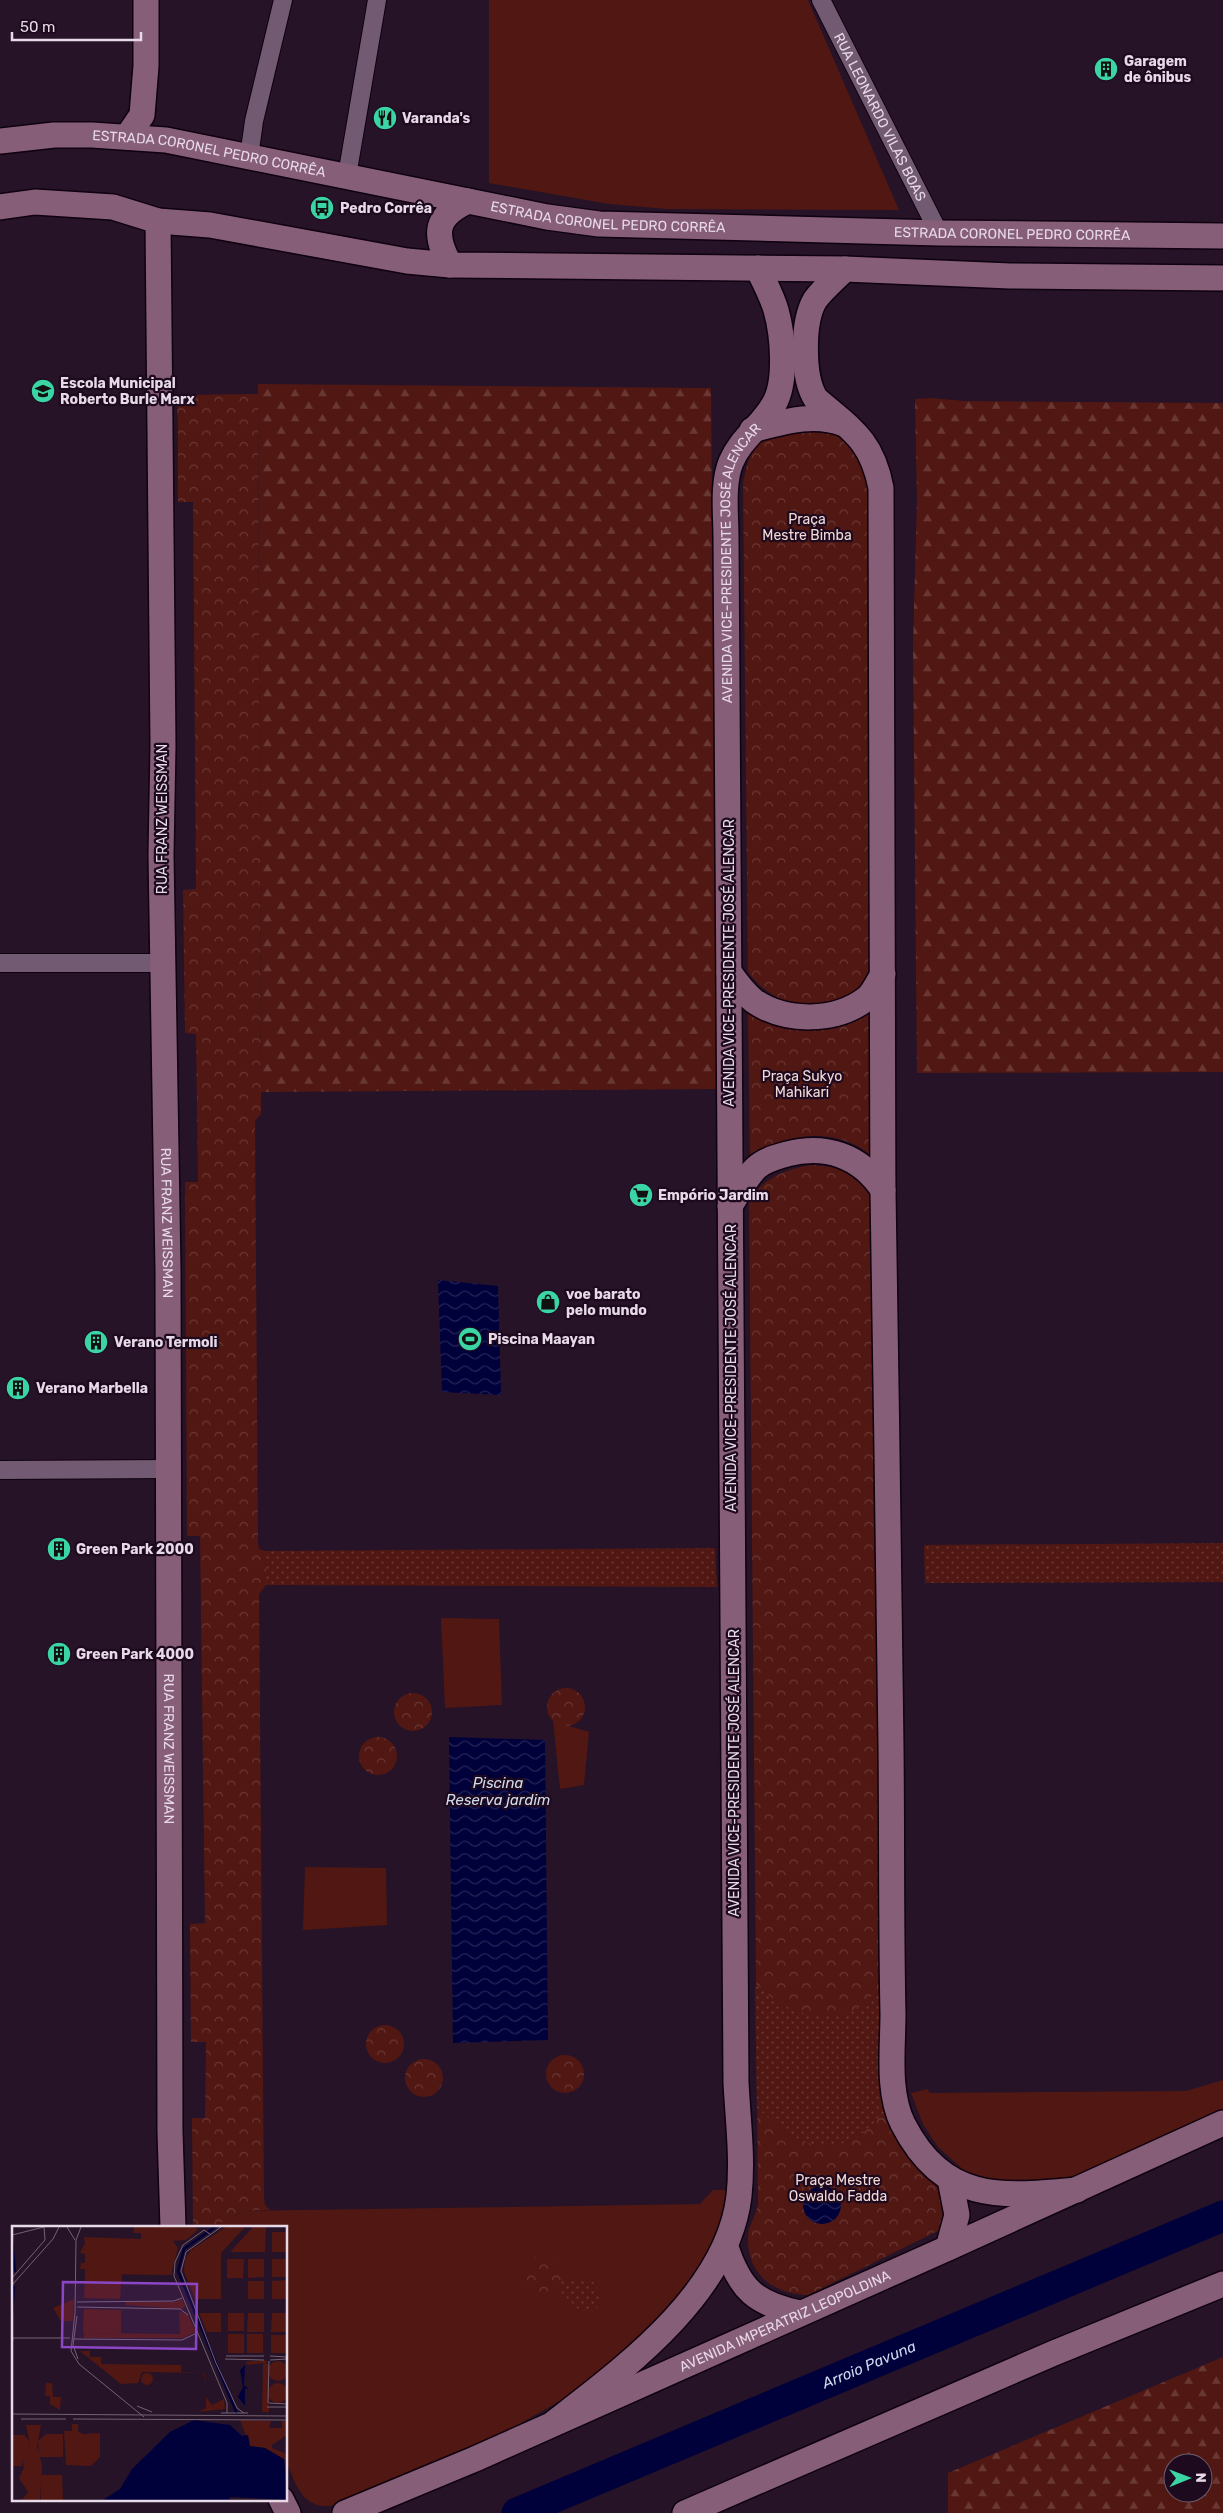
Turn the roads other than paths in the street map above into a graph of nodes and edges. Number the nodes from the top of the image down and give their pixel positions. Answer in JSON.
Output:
{"nodes":[{"id":1,"x":146,"y":0,"type":"edge"},
{"id":2,"x":283,"y":0,"type":"edge"},
{"id":3,"x":377,"y":0,"type":"edge"},
{"id":4,"x":821,"y":0,"type":"edge"},
{"id":5,"x":146,"y":66,"type":"junction"},
{"id":6,"x":126,"y":137,"type":"junction"},
{"id":7,"x":166,"y":140,"type":"junction"},
{"id":8,"x":0,"y":141,"type":"edge"},
{"id":9,"x":249,"y":157,"type":"junction"},
{"id":10,"x":347,"y":176,"type":"junction"},
{"id":11,"x":468,"y":201,"type":"junction"},
{"id":12,"x":0,"y":207,"type":"edge"},
{"id":13,"x":158,"y":221,"type":"junction"},
{"id":14,"x":939,"y":233,"type":"junction"},
{"id":15,"x":1223,"y":236,"type":"edge"},
{"id":16,"x":450,"y":265,"type":"junction"},
{"id":17,"x":758,"y":268,"type":"junction"},
{"id":18,"x":845,"y":269,"type":"junction"},
{"id":19,"x":1223,"y":278,"type":"edge"},
{"id":20,"x":844,"y":424,"type":"junction"},
{"id":21,"x":752,"y":430,"type":"junction"},
{"id":22,"x":0,"y":963,"type":"edge"},
{"id":23,"x":164,"y":964,"type":"junction"},
{"id":24,"x":729,"y":972,"type":"junction"},
{"id":25,"x":883,"y":974,"type":"junction"},
{"id":26,"x":883,"y":1190,"type":"junction"},
{"id":27,"x":730,"y":1206,"type":"junction"},
{"id":28,"x":168,"y":1469,"type":"junction"},
{"id":29,"x":0,"y":1470,"type":"edge"},
{"id":30,"x":1223,"y":2123,"type":"edge"},
{"id":31,"x":950,"y":2179,"type":"junction"},
{"id":32,"x":1077,"y":2190,"type":"junction"},
{"id":33,"x":173,"y":2226,"type":"edge"},
{"id":34,"x":726,"y":2247,"type":"junction"},
{"id":35,"x":948,"y":2248,"type":"junction"},
{"id":36,"x":1223,"y":2284,"type":"edge"},
{"id":37,"x":800,"y":2312,"type":"junction"},
{"id":38,"x":555,"y":2422,"type":"junction"},
{"id":39,"x":282,"y":2500,"type":"edge"},
{"id":40,"x":288,"y":2513,"type":"edge"},
{"id":41,"x":345,"y":2513,"type":"edge"},
{"id":42,"x":685,"y":2513,"type":"edge"}],
"edges":[{"from":1,"to":5,"type":"street"},
{"from":2,"to":9,"type":"street"},
{"from":3,"to":10,"type":"street"},
{"from":4,"to":14,"type":"street","name":"RUA LEONARDO VILAS BOAS"},
{"from":5,"to":6,"type":"street"},
{"from":5,"to":7,"type":"street"},
{"from":6,"to":7,"type":"street","name":"ESTRADA CORONEL PEDRO CORRÊA"},
{"from":6,"to":8,"type":"street","name":"ESTRADA CORONEL PEDRO CORRÊA"},
{"from":7,"to":9,"type":"street","name":"ESTRADA CORONEL PEDRO CORRÊA"},
{"from":9,"to":10,"type":"street","name":"ESTRADA CORONEL PEDRO CORRÊA"},
{"from":10,"to":11,"type":"street","name":"ESTRADA CORONEL PEDRO CORRÊA"},
{"from":11,"to":14,"type":"street","name":"ESTRADA CORONEL PEDRO CORRÊA"},
{"from":11,"to":16,"type":"street"},
{"from":12,"to":13,"type":"street"},
{"from":13,"to":16,"type":"street"},
{"from":13,"to":23,"type":"street","name":"RUA FRANZ WEISSMAN"},
{"from":14,"to":15,"type":"street","name":"ESTRADA CORONEL PEDRO CORRÊA"},
{"from":16,"to":17,"type":"street"},
{"from":17,"to":18,"type":"street"},
{"from":17,"to":21,"type":"street","name":"AVENIDA VICE-PRESIDENTE JOSÉ ALENCAR"},
{"from":18,"to":19,"type":"street"},
{"from":18,"to":20,"type":"street"},
{"from":20,"to":21,"type":"street"},
{"from":20,"to":25,"type":"street"},
{"from":21,"to":24,"type":"street","name":"AVENIDA VICE-PRESIDENTE JOSÉ ALENCAR"},
{"from":22,"to":23,"type":"street"},
{"from":23,"to":28,"type":"street","name":"RUA FRANZ WEISSMAN"},
{"from":24,"to":25,"type":"street"},
{"from":24,"to":27,"type":"street","name":"AVENIDA VICE-PRESIDENTE JOSÉ ALENCAR"},
{"from":25,"to":26,"type":"street"},
{"from":26,"to":27,"type":"street"},
{"from":26,"to":31,"type":"street"},
{"from":27,"to":34,"type":"street","name":"AVENIDA VICE-PRESIDENTE JOSÉ ALENCAR"},
{"from":28,"to":29,"type":"street"},
{"from":28,"to":33,"type":"street","name":"RUA FRANZ WEISSMAN"},
{"from":30,"to":32,"type":"street","name":"AVENIDA IMPERATRIZ LEOPOLDINA"},
{"from":31,"to":32,"type":"street"},
{"from":31,"to":35,"type":"street"},
{"from":32,"to":35,"type":"street","name":"AVENIDA IMPERATRIZ LEOPOLDINA"},
{"from":34,"to":37,"type":"street"},
{"from":34,"to":38,"type":"street","name":"AVENIDA VICE-PRESIDENTE JOSÉ ALENCAR"},
{"from":35,"to":37,"type":"street","name":"AVENIDA IMPERATRIZ LEOPOLDINA"},
{"from":36,"to":42,"type":"street"},
{"from":37,"to":38,"type":"street","name":"AVENIDA IMPERATRIZ LEOPOLDINA"},
{"from":38,"to":41,"type":"street","name":"AVENIDA IMPERATRIZ LEOPOLDINA"},
{"from":39,"to":40,"type":"street"}]}
